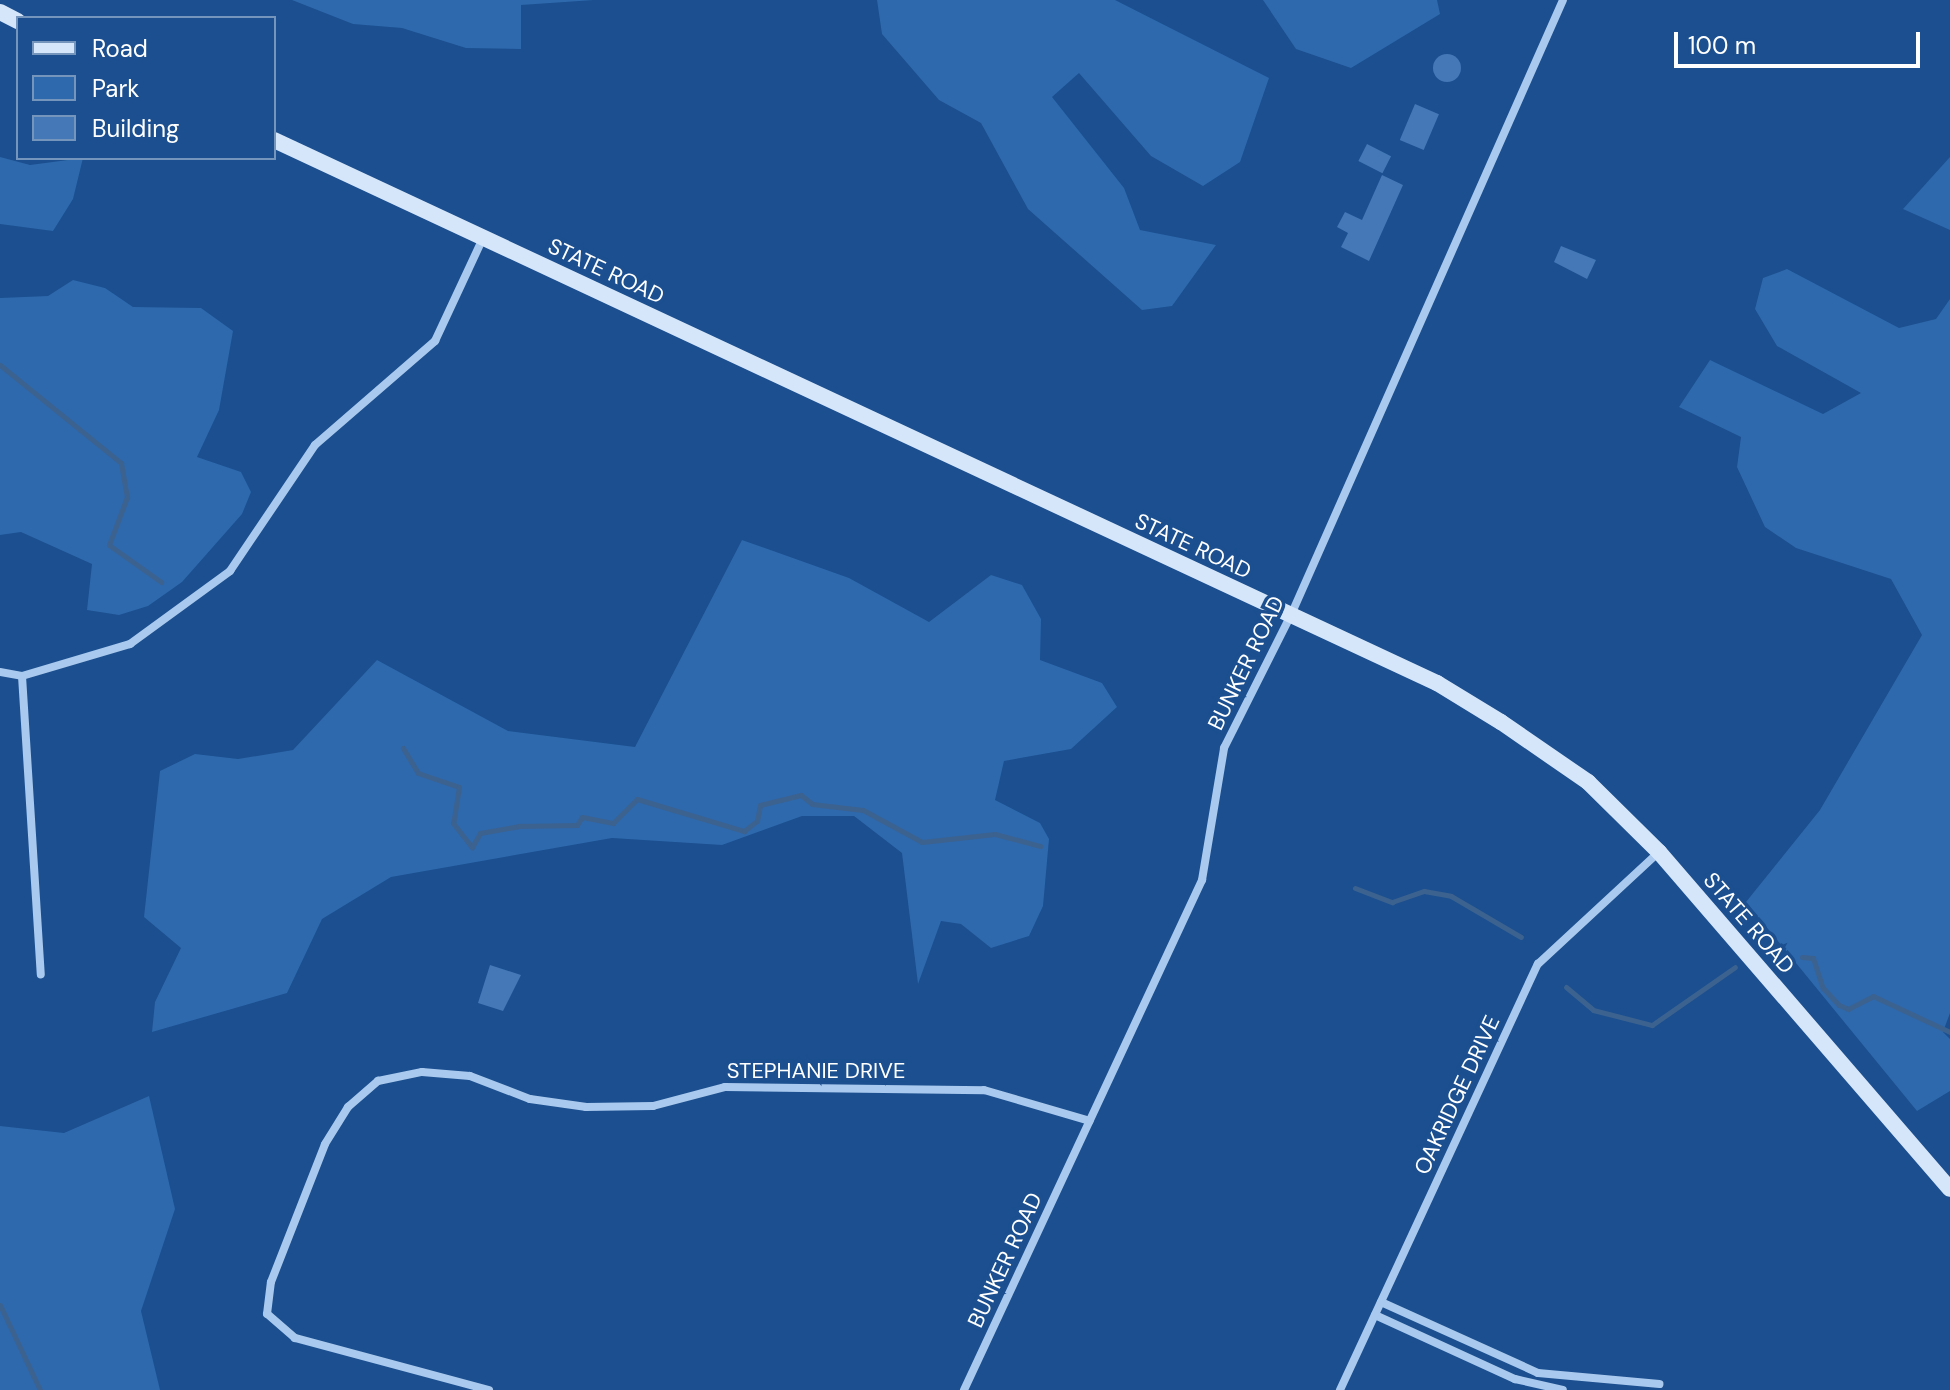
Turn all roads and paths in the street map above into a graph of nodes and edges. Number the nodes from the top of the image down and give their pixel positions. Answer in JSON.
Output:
{"nodes":[{"id":1,"x":1563,"y":0,"type":"edge"},
{"id":2,"x":276,"y":141,"type":"edge"},
{"id":3,"x":483,"y":238,"type":"junction"},
{"id":4,"x":1291,"y":615,"type":"junction"},
{"id":5,"x":0,"y":672,"type":"edge"},
{"id":6,"x":22,"y":676,"type":"junction"},
{"id":7,"x":1659,"y":852,"type":"junction"},
{"id":8,"x":41,"y":974,"type":"dead end"},
{"id":9,"x":1090,"y":1121,"type":"junction"},
{"id":10,"x":1950,"y":1189,"type":"edge"},
{"id":11,"x":1381,"y":1302,"type":"junction"},
{"id":12,"x":1375,"y":1315,"type":"junction"},
{"id":13,"x":489,"y":1390,"type":"edge"},
{"id":14,"x":964,"y":1390,"type":"edge"},
{"id":15,"x":1340,"y":1390,"type":"edge"},
{"id":16,"x":1563,"y":1390,"type":"edge"},
{"id":17,"x":1646,"y":1390,"type":"edge"}],
"edges":[{"from":1,"to":4,"type":"street","name":"BUNKER ROAD"},
{"from":2,"to":3,"type":"main road","name":"STATE ROAD"},
{"from":3,"to":4,"type":"main road","name":"STATE ROAD"},
{"from":3,"to":6,"type":"street"},
{"from":4,"to":7,"type":"main road","name":"STATE ROAD"},
{"from":4,"to":9,"type":"street","name":"BUNKER ROAD"},
{"from":5,"to":6,"type":"street"},
{"from":6,"to":8,"type":"street"},
{"from":7,"to":10,"type":"main road","name":"STATE ROAD"},
{"from":7,"to":11,"type":"street","name":"OAKRIDGE DRIVE"},
{"from":9,"to":13,"type":"street","name":"STEPHANIE DRIVE"},
{"from":9,"to":14,"type":"street","name":"BUNKER ROAD"},
{"from":11,"to":12,"type":"street","name":"OAKRIDGE DRIVE"},
{"from":11,"to":17,"type":"street"},
{"from":12,"to":15,"type":"street","name":"OAKRIDGE DRIVE"},
{"from":12,"to":16,"type":"street"}]}
